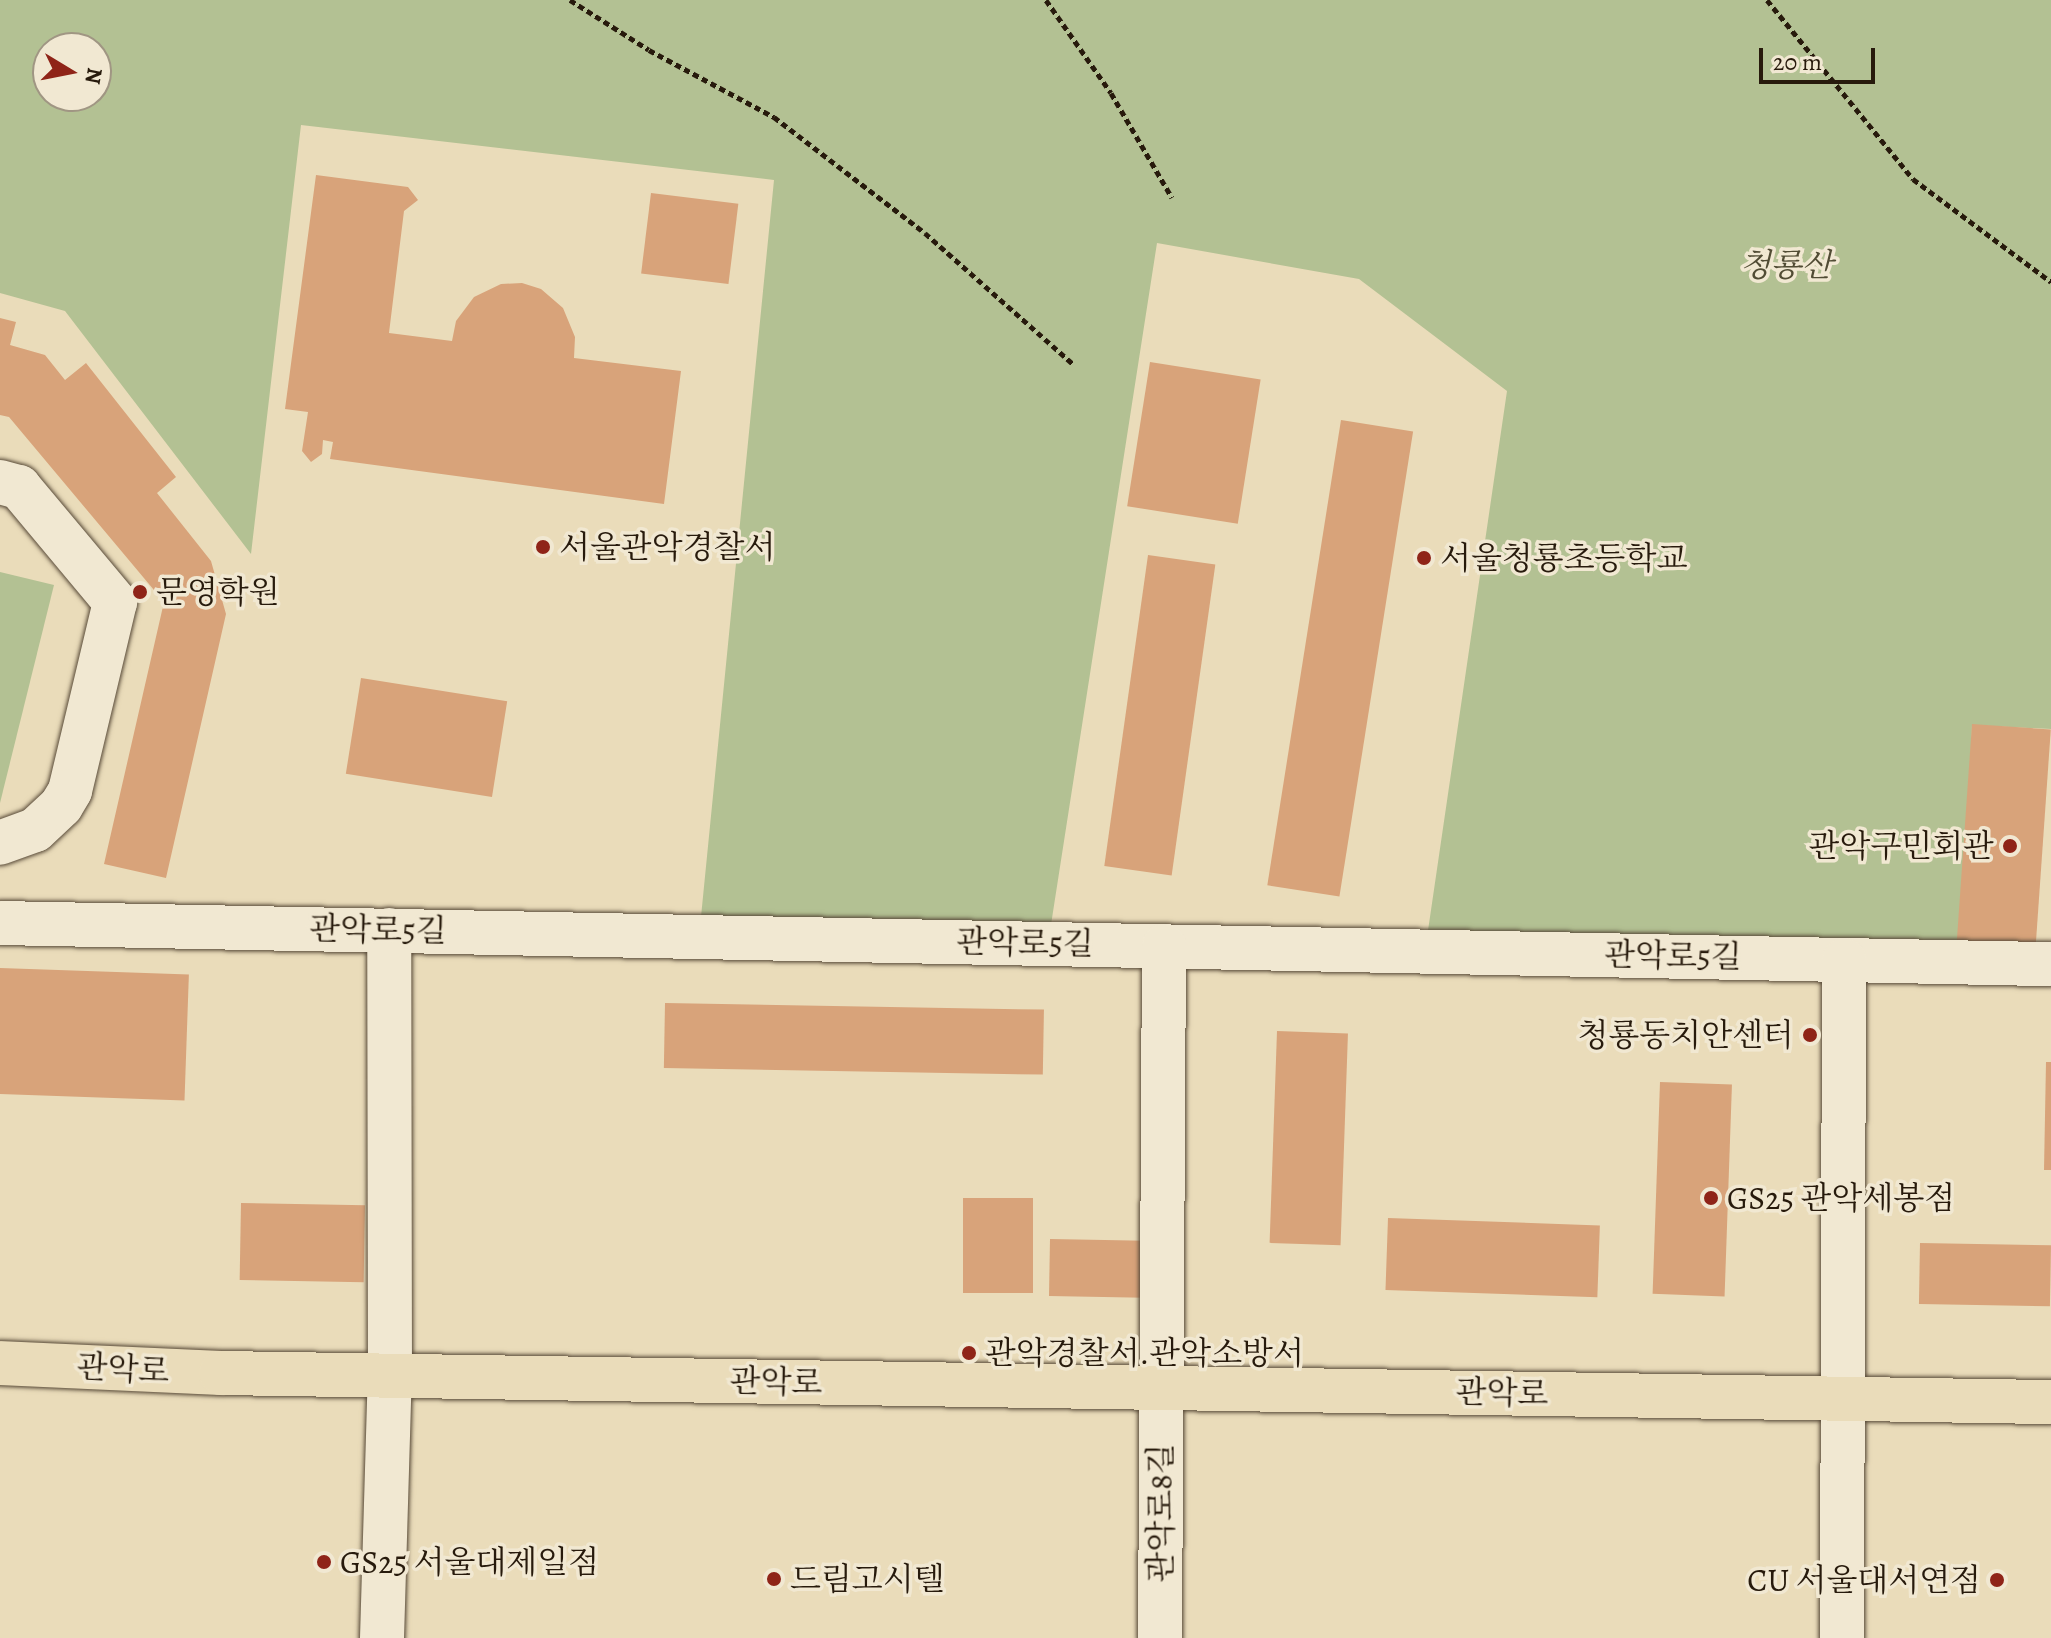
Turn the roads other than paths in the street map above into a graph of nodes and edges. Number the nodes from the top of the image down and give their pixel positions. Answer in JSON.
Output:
{"nodes":[{"id":1,"x":0,"y":482,"type":"edge"},
{"id":2,"x":0,"y":843,"type":"edge"},
{"id":3,"x":0,"y":923,"type":"edge"},
{"id":4,"x":389,"y":930,"type":"junction"},
{"id":5,"x":1164,"y":946,"type":"junction"},
{"id":6,"x":1844,"y":960,"type":"junction"},
{"id":7,"x":2051,"y":964,"type":"edge"},
{"id":8,"x":0,"y":1363,"type":"edge"},
{"id":9,"x":390,"y":1375,"type":"junction"},
{"id":10,"x":1162,"y":1388,"type":"junction"},
{"id":11,"x":1843,"y":1398,"type":"junction"},
{"id":12,"x":2051,"y":1402,"type":"edge"},
{"id":13,"x":382,"y":1638,"type":"edge"},
{"id":14,"x":1160,"y":1638,"type":"edge"},
{"id":15,"x":1842,"y":1638,"type":"edge"}],
"edges":[{"from":1,"to":2,"type":"street"},
{"from":3,"to":4,"type":"street","name":"관악로5길"},
{"from":4,"to":5,"type":"street","name":"관악로5길"},
{"from":4,"to":9,"type":"street"},
{"from":5,"to":6,"type":"street","name":"관악로5길"},
{"from":5,"to":10,"type":"street"},
{"from":6,"to":7,"type":"street","name":"관악로5길"},
{"from":6,"to":11,"type":"street"},
{"from":8,"to":9,"type":"main road","name":"관악로"},
{"from":9,"to":10,"type":"main road","name":"관악로"},
{"from":9,"to":13,"type":"street"},
{"from":10,"to":11,"type":"main road","name":"관악로"},
{"from":10,"to":14,"type":"street","name":"관악로8길"},
{"from":11,"to":12,"type":"main road","name":"관악로"},
{"from":11,"to":15,"type":"street"}]}
